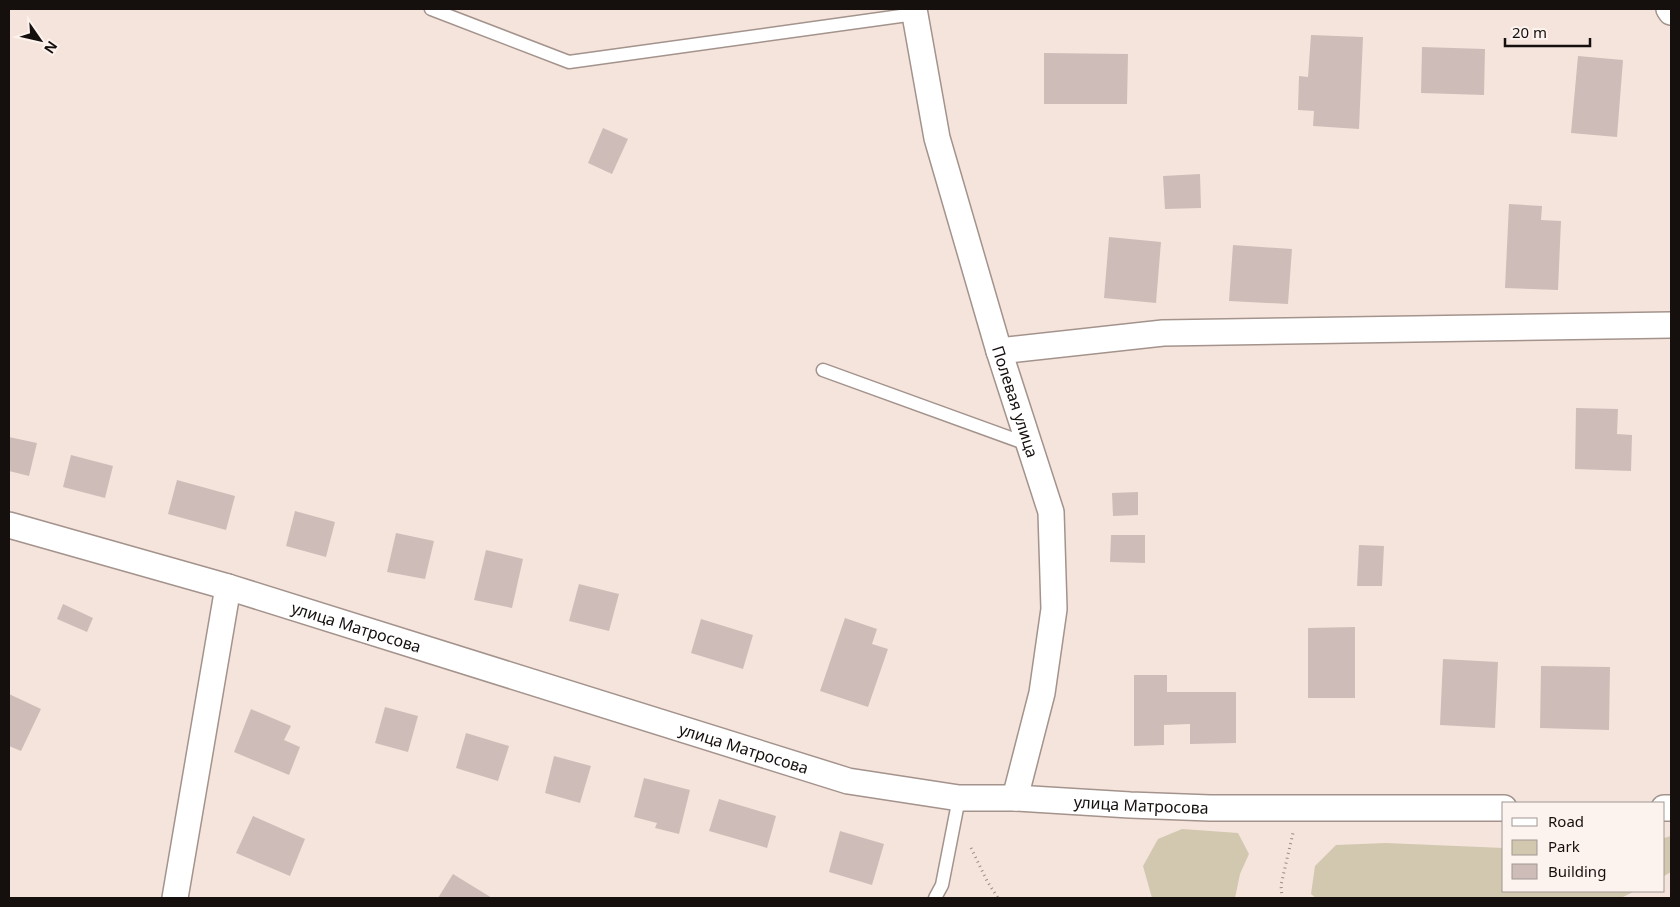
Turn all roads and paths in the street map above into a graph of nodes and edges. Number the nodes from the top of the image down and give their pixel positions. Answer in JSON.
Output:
{"nodes":[{"id":1,"x":431,"y":9,"type":"edge"},
{"id":2,"x":920,"y":11,"type":"edge"},
{"id":3,"x":1671,"y":326,"type":"edge"},
{"id":4,"x":998,"y":351,"type":"junction"},
{"id":5,"x":823,"y":370,"type":"dead end"},
{"id":6,"x":1030,"y":445,"type":"junction"},
{"id":7,"x":9,"y":525,"type":"edge"},
{"id":8,"x":228,"y":587,"type":"junction"},
{"id":9,"x":959,"y":798,"type":"junction"},
{"id":10,"x":1016,"y":798,"type":"junction"},
{"id":11,"x":1298,"y":808,"type":"junction"},
{"id":12,"x":1502,"y":808,"type":"edge"},
{"id":13,"x":970,"y":844,"type":"dead end"},
{"id":14,"x":175,"y":898,"type":"edge"},
{"id":15,"x":935,"y":898,"type":"edge"},
{"id":16,"x":998,"y":898,"type":"edge"},
{"id":17,"x":1282,"y":898,"type":"edge"}],
"edges":[{"from":1,"to":2,"type":"lane"},
{"from":2,"to":4,"type":"street","name":"Полевая улица"},
{"from":3,"to":4,"type":"street"},
{"from":4,"to":6,"type":"street","name":"Полевая улица"},
{"from":5,"to":6,"type":"lane"},
{"from":6,"to":10,"type":"street","name":"Полевая улица"},
{"from":7,"to":8,"type":"street","name":"улица Матросова"},
{"from":8,"to":9,"type":"street","name":"улица Матросова"},
{"from":8,"to":14,"type":"street"},
{"from":9,"to":10,"type":"street","name":"улица Матросова"},
{"from":9,"to":15,"type":"lane"},
{"from":10,"to":11,"type":"street","name":"улица Матросова"},
{"from":11,"to":12,"type":"street","name":"улица Матросова"},
{"from":11,"to":17,"type":"path"},
{"from":13,"to":16,"type":"path"}]}
